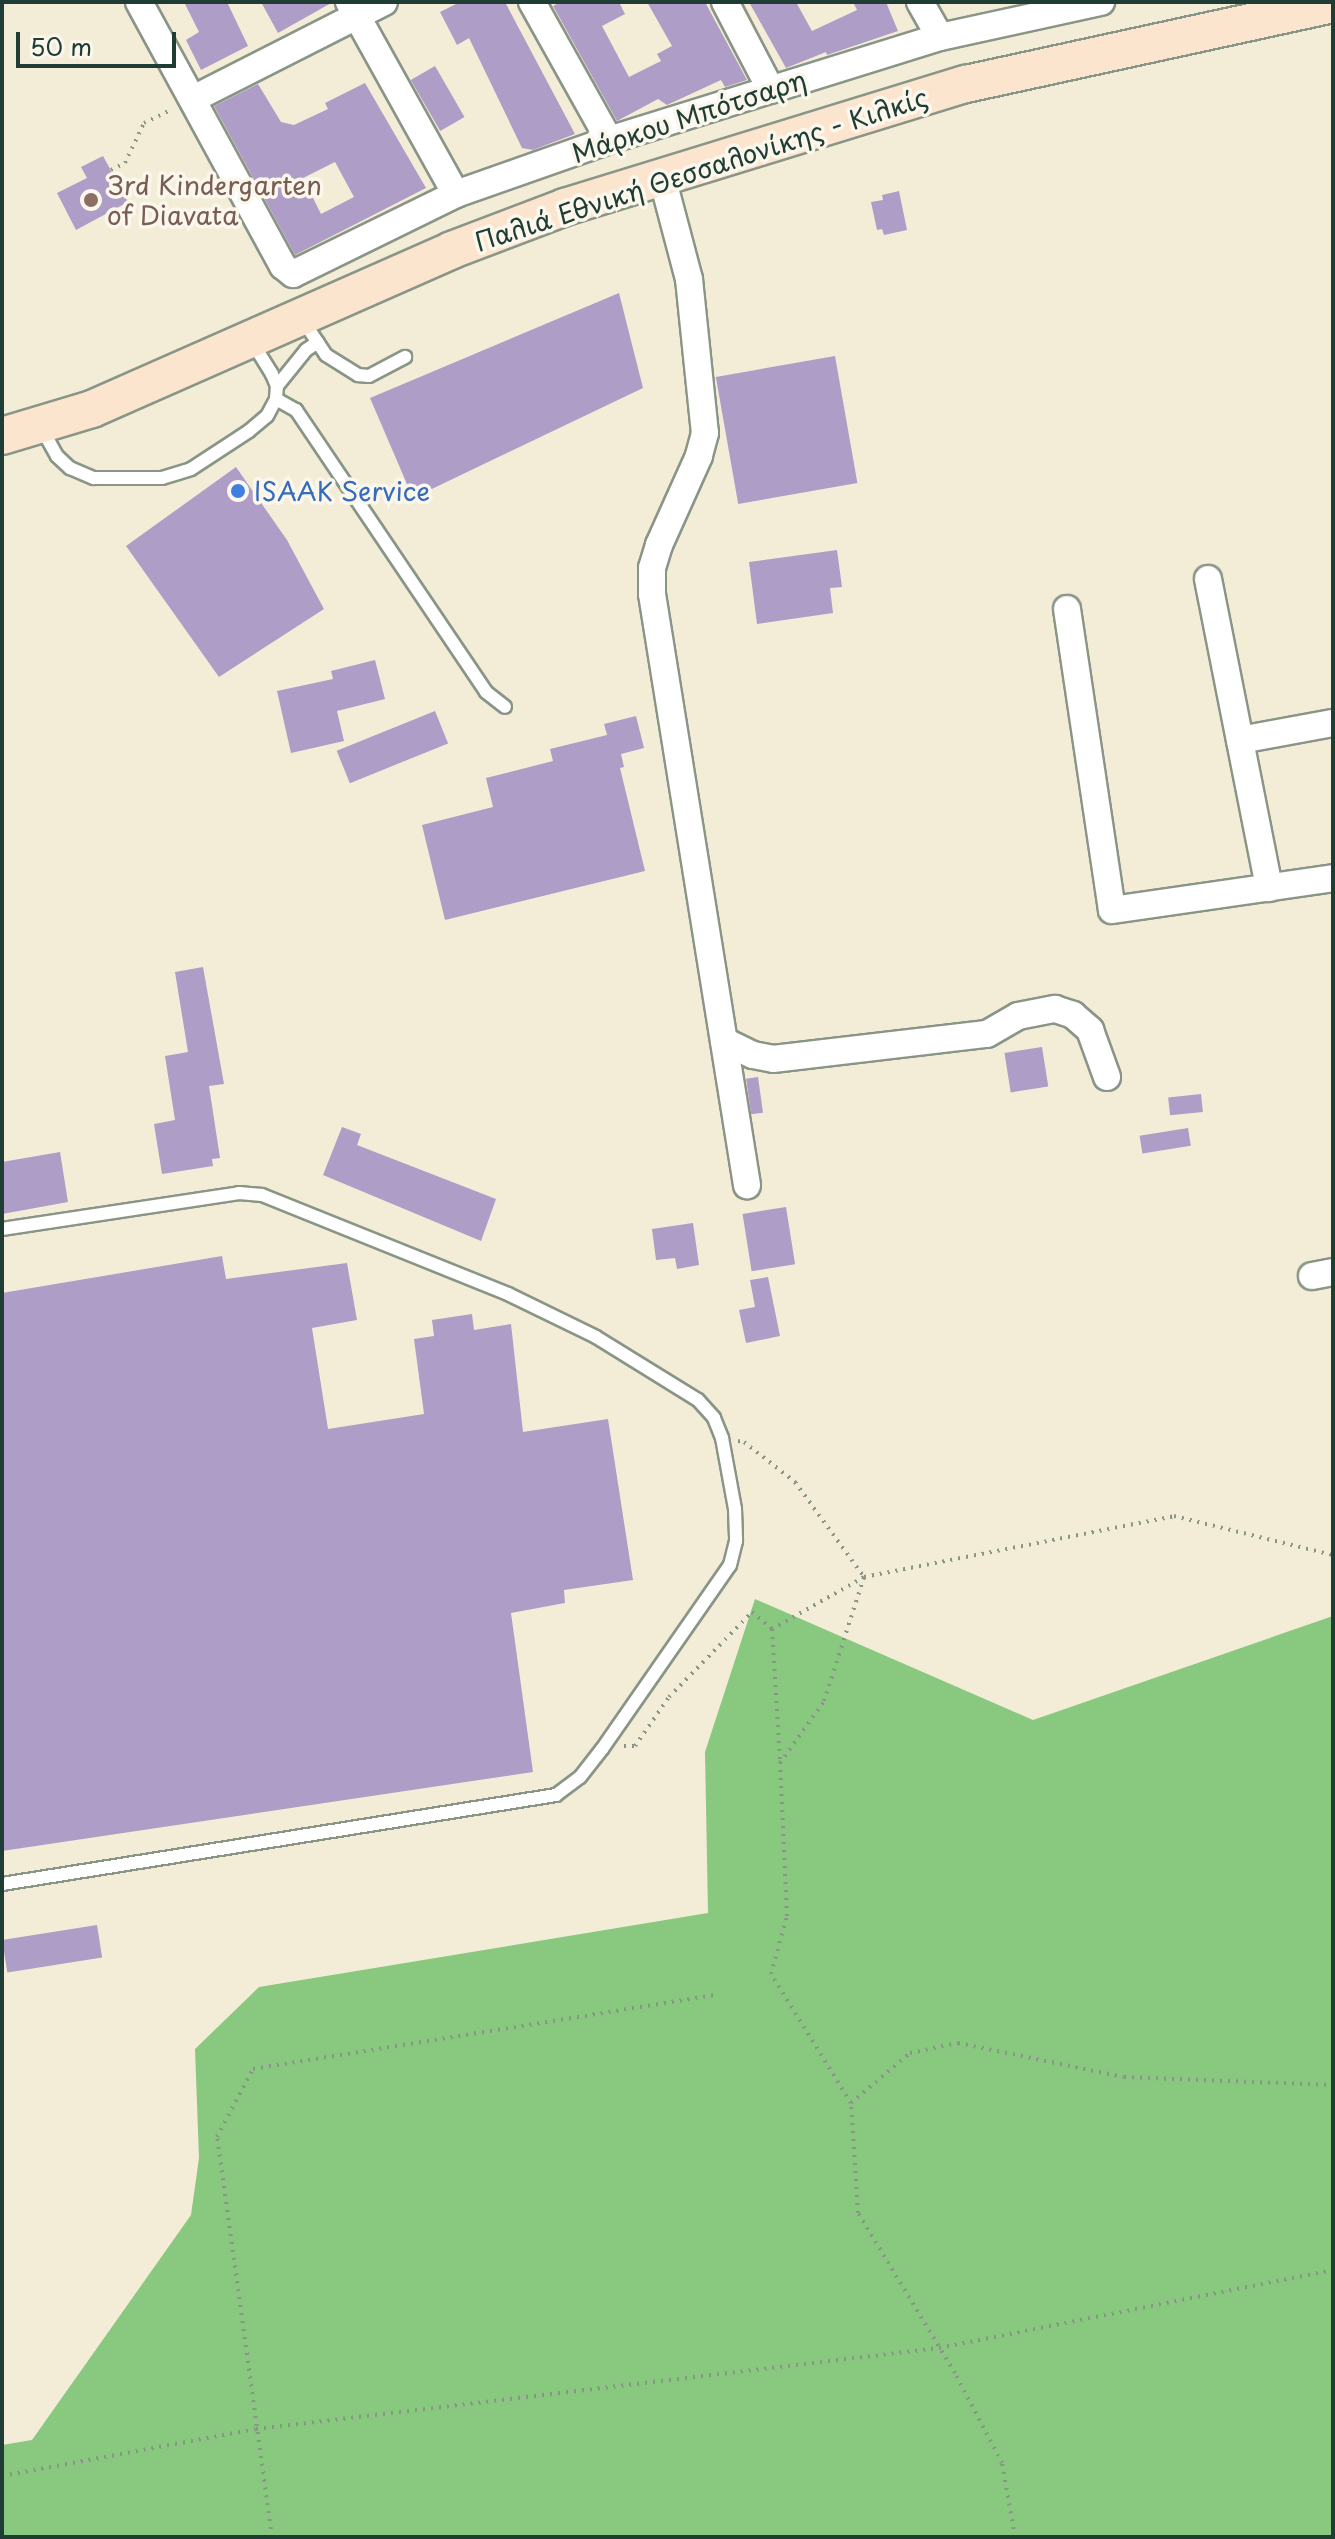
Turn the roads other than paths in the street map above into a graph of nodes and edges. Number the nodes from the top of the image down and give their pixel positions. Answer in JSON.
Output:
{"nodes":[{"id":1,"x":139,"y":2,"type":"edge"},
{"id":2,"x":384,"y":2,"type":"edge"},
{"id":3,"x":532,"y":2,"type":"edge"},
{"id":4,"x":725,"y":2,"type":"edge"},
{"id":5,"x":920,"y":2,"type":"edge"},
{"id":6,"x":1095,"y":3,"type":"edge"},
{"id":7,"x":1333,"y":4,"type":"edge"},
{"id":8,"x":353,"y":9,"type":"edge"},
{"id":9,"x":940,"y":37,"type":"junction"},
{"id":10,"x":771,"y":90,"type":"junction"},
{"id":11,"x":193,"y":99,"type":"junction"},
{"id":12,"x":609,"y":140,"type":"junction"},
{"id":13,"x":662,"y":177,"type":"junction"},
{"id":14,"x":456,"y":194,"type":"junction"},
{"id":15,"x":309,"y":330,"type":"junction"},
{"id":16,"x":249,"y":338,"type":"junction"},
{"id":17,"x":405,"y":357,"type":"dead end"},
{"id":18,"x":276,"y":393,"type":"junction"},
{"id":19,"x":41,"y":426,"type":"junction"},
{"id":20,"x":2,"y":436,"type":"edge"},
{"id":21,"x":1208,"y":579,"type":"dead end"},
{"id":22,"x":1067,"y":609,"type":"dead end"},
{"id":23,"x":505,"y":707,"type":"dead end"},
{"id":24,"x":1333,"y":723,"type":"edge"},
{"id":25,"x":1240,"y":740,"type":"junction"},
{"id":26,"x":1333,"y":878,"type":"edge"},
{"id":27,"x":1269,"y":888,"type":"junction"},
{"id":28,"x":724,"y":1041,"type":"junction"},
{"id":29,"x":1107,"y":1077,"type":"dead end"},
{"id":30,"x":747,"y":1185,"type":"dead end"},
{"id":31,"x":2,"y":1229,"type":"edge"},
{"id":32,"x":2,"y":1884,"type":"edge"}],
"edges":[{"from":1,"to":11,"type":"street"},
{"from":2,"to":8,"type":"street"},
{"from":3,"to":12,"type":"street"},
{"from":4,"to":10,"type":"street"},
{"from":5,"to":9,"type":"street"},
{"from":6,"to":9,"type":"street","name":"Μάρκου Μπότσαρη"},
{"from":7,"to":13,"type":"main road","name":"Παλιά Εθνική Θεσσαλονίκης - Κιλκίς"},
{"from":8,"to":11,"type":"street"},
{"from":8,"to":14,"type":"street"},
{"from":9,"to":10,"type":"street","name":"Μάρκου Μπότσαρη"},
{"from":10,"to":12,"type":"street","name":"Μάρκου Μπότσαρη"},
{"from":11,"to":14,"type":"street","name":"Μάρκου Μπότσαρη"},
{"from":12,"to":14,"type":"street","name":"Μάρκου Μπότσαρη"},
{"from":13,"to":15,"type":"main road","name":"Παλιά Εθνική Θεσσαλονίκης - Κιλκίς"},
{"from":13,"to":28,"type":"street"},
{"from":15,"to":16,"type":"main road","name":"Παλιά Εθνική Θεσσαλονίκης - Κιλκίς"},
{"from":15,"to":17,"type":"lane"},
{"from":15,"to":18,"type":"lane"},
{"from":16,"to":18,"type":"lane"},
{"from":16,"to":19,"type":"main road","name":"Παλιά Εθνική Θεσσαλονίκης - Κιλκίς"},
{"from":18,"to":19,"type":"lane"},
{"from":18,"to":23,"type":"lane"},
{"from":19,"to":20,"type":"main road","name":"Παλιά Εθνική Θεσσαλονίκης - Κιλκίς"},
{"from":21,"to":25,"type":"street"},
{"from":22,"to":27,"type":"street"},
{"from":24,"to":25,"type":"street"},
{"from":25,"to":27,"type":"street"},
{"from":26,"to":27,"type":"street"},
{"from":28,"to":29,"type":"street"},
{"from":28,"to":30,"type":"street"},
{"from":31,"to":32,"type":"lane"}]}
